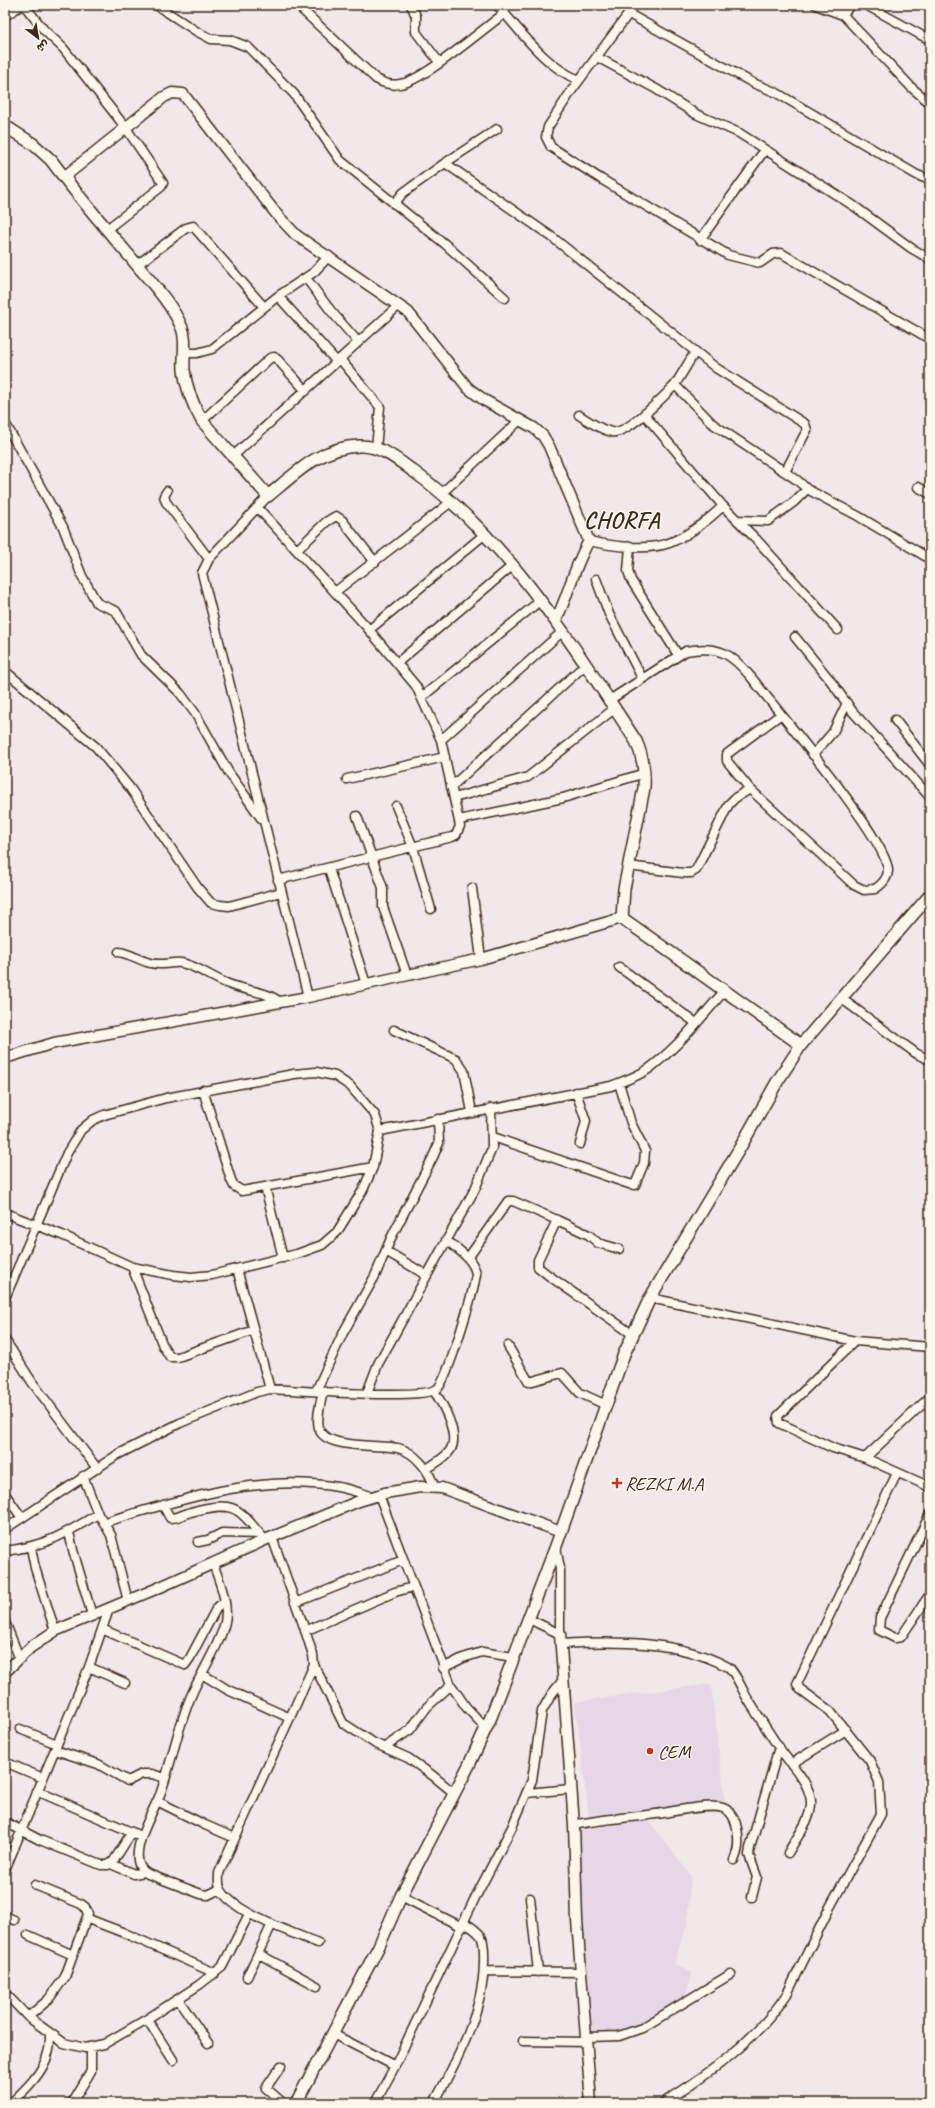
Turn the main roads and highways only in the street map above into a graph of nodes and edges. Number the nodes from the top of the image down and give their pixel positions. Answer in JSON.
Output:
{"nodes":[{"id":1,"x":5,"y":126,"type":"edge"},
{"id":2,"x":930,"y":895,"type":"edge"},
{"id":3,"x":801,"y":1046,"type":"junction"},
{"id":4,"x":296,"y":2103,"type":"edge"}],
"edges":[{"from":1,"to":3,"type":"main road"},
{"from":2,"to":3,"type":"main road"},
{"from":3,"to":4,"type":"main road"}]}
